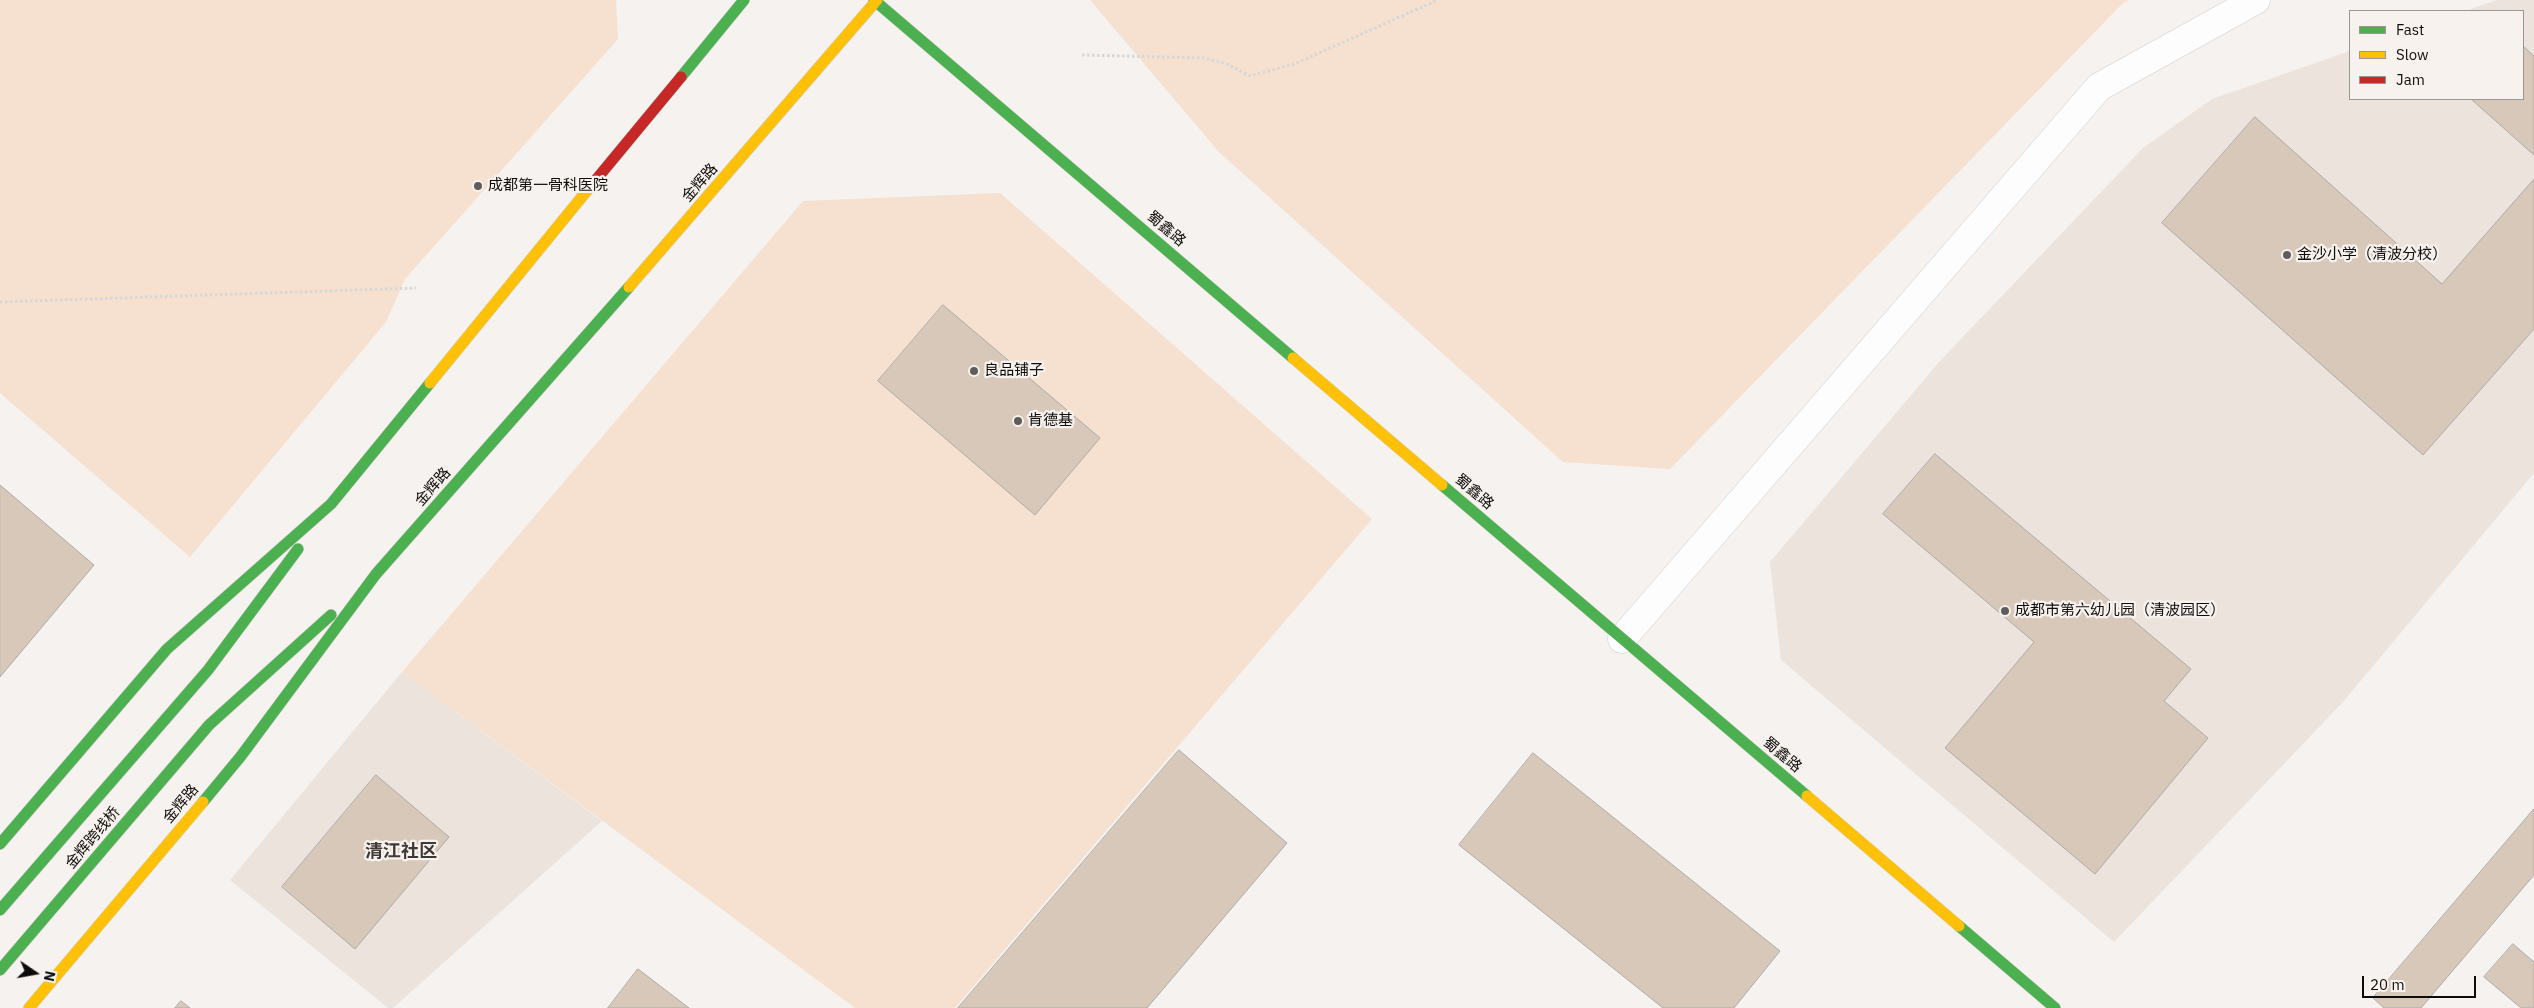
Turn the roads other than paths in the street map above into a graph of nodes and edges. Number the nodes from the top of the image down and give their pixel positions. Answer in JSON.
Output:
{"nodes":[{"id":1,"x":744,"y":0,"type":"edge"},
{"id":2,"x":2256,"y":0,"type":"edge"},
{"id":3,"x":875,"y":1,"type":"edge"},
{"id":4,"x":331,"y":504,"type":"junction"},
{"id":5,"x":376,"y":574,"type":"junction"},
{"id":6,"x":1622,"y":638,"type":"junction"},
{"id":7,"x":0,"y":844,"type":"edge"},
{"id":8,"x":0,"y":910,"type":"edge"},
{"id":9,"x":0,"y":970,"type":"edge"},
{"id":10,"x":28,"y":1008,"type":"edge"},
{"id":11,"x":2055,"y":1008,"type":"edge"}],
"edges":[{"from":1,"to":4,"type":"main road"},
{"from":2,"to":6,"type":"street"},
{"from":3,"to":5,"type":"main road","name":"金辉路"},
{"from":3,"to":6,"type":"main road","name":"蜀鑫路"},
{"from":4,"to":7,"type":"main road"},
{"from":4,"to":8,"type":"main road","name":"金辉跨线桥"},
{"from":5,"to":9,"type":"main road","name":"金辉跨线桥"},
{"from":5,"to":10,"type":"main road","name":"金辉路"},
{"from":6,"to":11,"type":"main road","name":"蜀鑫路"}]}
